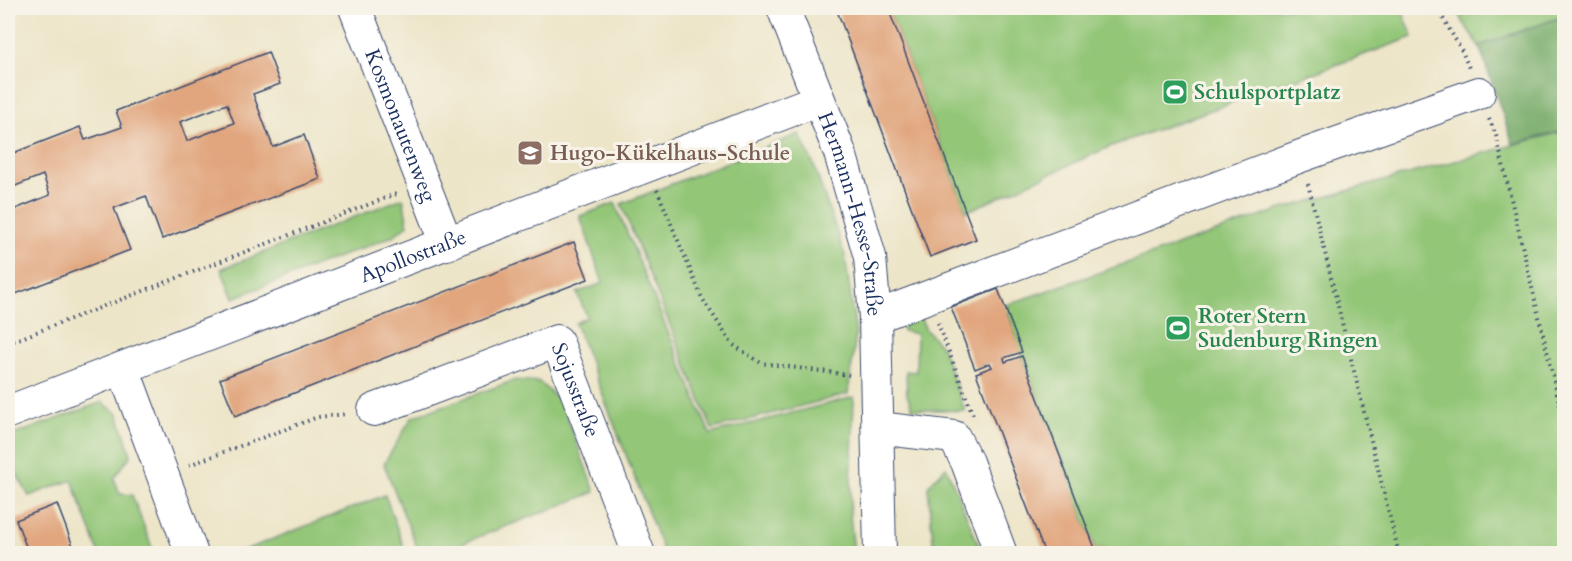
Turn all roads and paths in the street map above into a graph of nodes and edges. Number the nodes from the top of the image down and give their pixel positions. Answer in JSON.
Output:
{"nodes":[{"id":1,"x":355,"y":8,"type":"edge"},
{"id":2,"x":783,"y":8,"type":"edge"},
{"id":3,"x":1437,"y":8,"type":"edge"},
{"id":4,"x":1479,"y":93,"type":"junction"},
{"id":5,"x":818,"y":100,"type":"junction"},
{"id":6,"x":1300,"y":156,"type":"junction"},
{"id":7,"x":423,"y":184,"type":"junction"},
{"id":8,"x":654,"y":184,"type":"dead end"},
{"id":9,"x":447,"y":244,"type":"junction"},
{"id":10,"x":928,"y":297,"type":"junction"},
{"id":11,"x":875,"y":317,"type":"junction"},
{"id":12,"x":8,"y":343,"type":"edge"},
{"id":13,"x":123,"y":368,"type":"junction"},
{"id":14,"x":851,"y":375,"type":"dead end"},
{"id":15,"x":374,"y":410,"type":"joint"},
{"id":16,"x":8,"y":412,"type":"edge"},
{"id":17,"x":974,"y":418,"type":"dead end"},
{"id":18,"x":1564,"y":423,"type":"edge"},
{"id":19,"x":878,"y":428,"type":"junction"},
{"id":20,"x":163,"y":475,"type":"junction"},
{"id":21,"x":192,"y":554,"type":"edge"},
{"id":22,"x":639,"y":554,"type":"edge"},
{"id":23,"x":880,"y":554,"type":"edge"},
{"id":24,"x":1002,"y":554,"type":"edge"},
{"id":25,"x":1399,"y":554,"type":"edge"}],
"edges":[{"from":1,"to":7,"type":"street","name":"Kosmonautenweg"},
{"from":2,"to":5,"type":"street","name":"Hermann-Hesse-Straße"},
{"from":3,"to":4,"type":"path"},
{"from":4,"to":6,"type":"street"},
{"from":4,"to":18,"type":"path"},
{"from":5,"to":9,"type":"street","name":"Apollostraße"},
{"from":5,"to":11,"type":"street","name":"Hermann-Hesse-Straße"},
{"from":6,"to":10,"type":"street"},
{"from":6,"to":25,"type":"path"},
{"from":7,"to":9,"type":"street","name":"Kosmonautenweg"},
{"from":7,"to":12,"type":"path"},
{"from":8,"to":14,"type":"path"},
{"from":9,"to":13,"type":"street","name":"Apollostraße"},
{"from":10,"to":11,"type":"street"},
{"from":10,"to":17,"type":"path"},
{"from":11,"to":19,"type":"street","name":"Hermann-Hesse-Straße"},
{"from":13,"to":16,"type":"street","name":"Apollostraße"},
{"from":13,"to":20,"type":"street"},
{"from":15,"to":20,"type":"path"},
{"from":15,"to":22,"type":"street","name":"Sojusstraße"},
{"from":19,"to":23,"type":"street","name":"Hermann-Hesse-Straße"},
{"from":19,"to":24,"type":"street"},
{"from":20,"to":21,"type":"street"}]}
